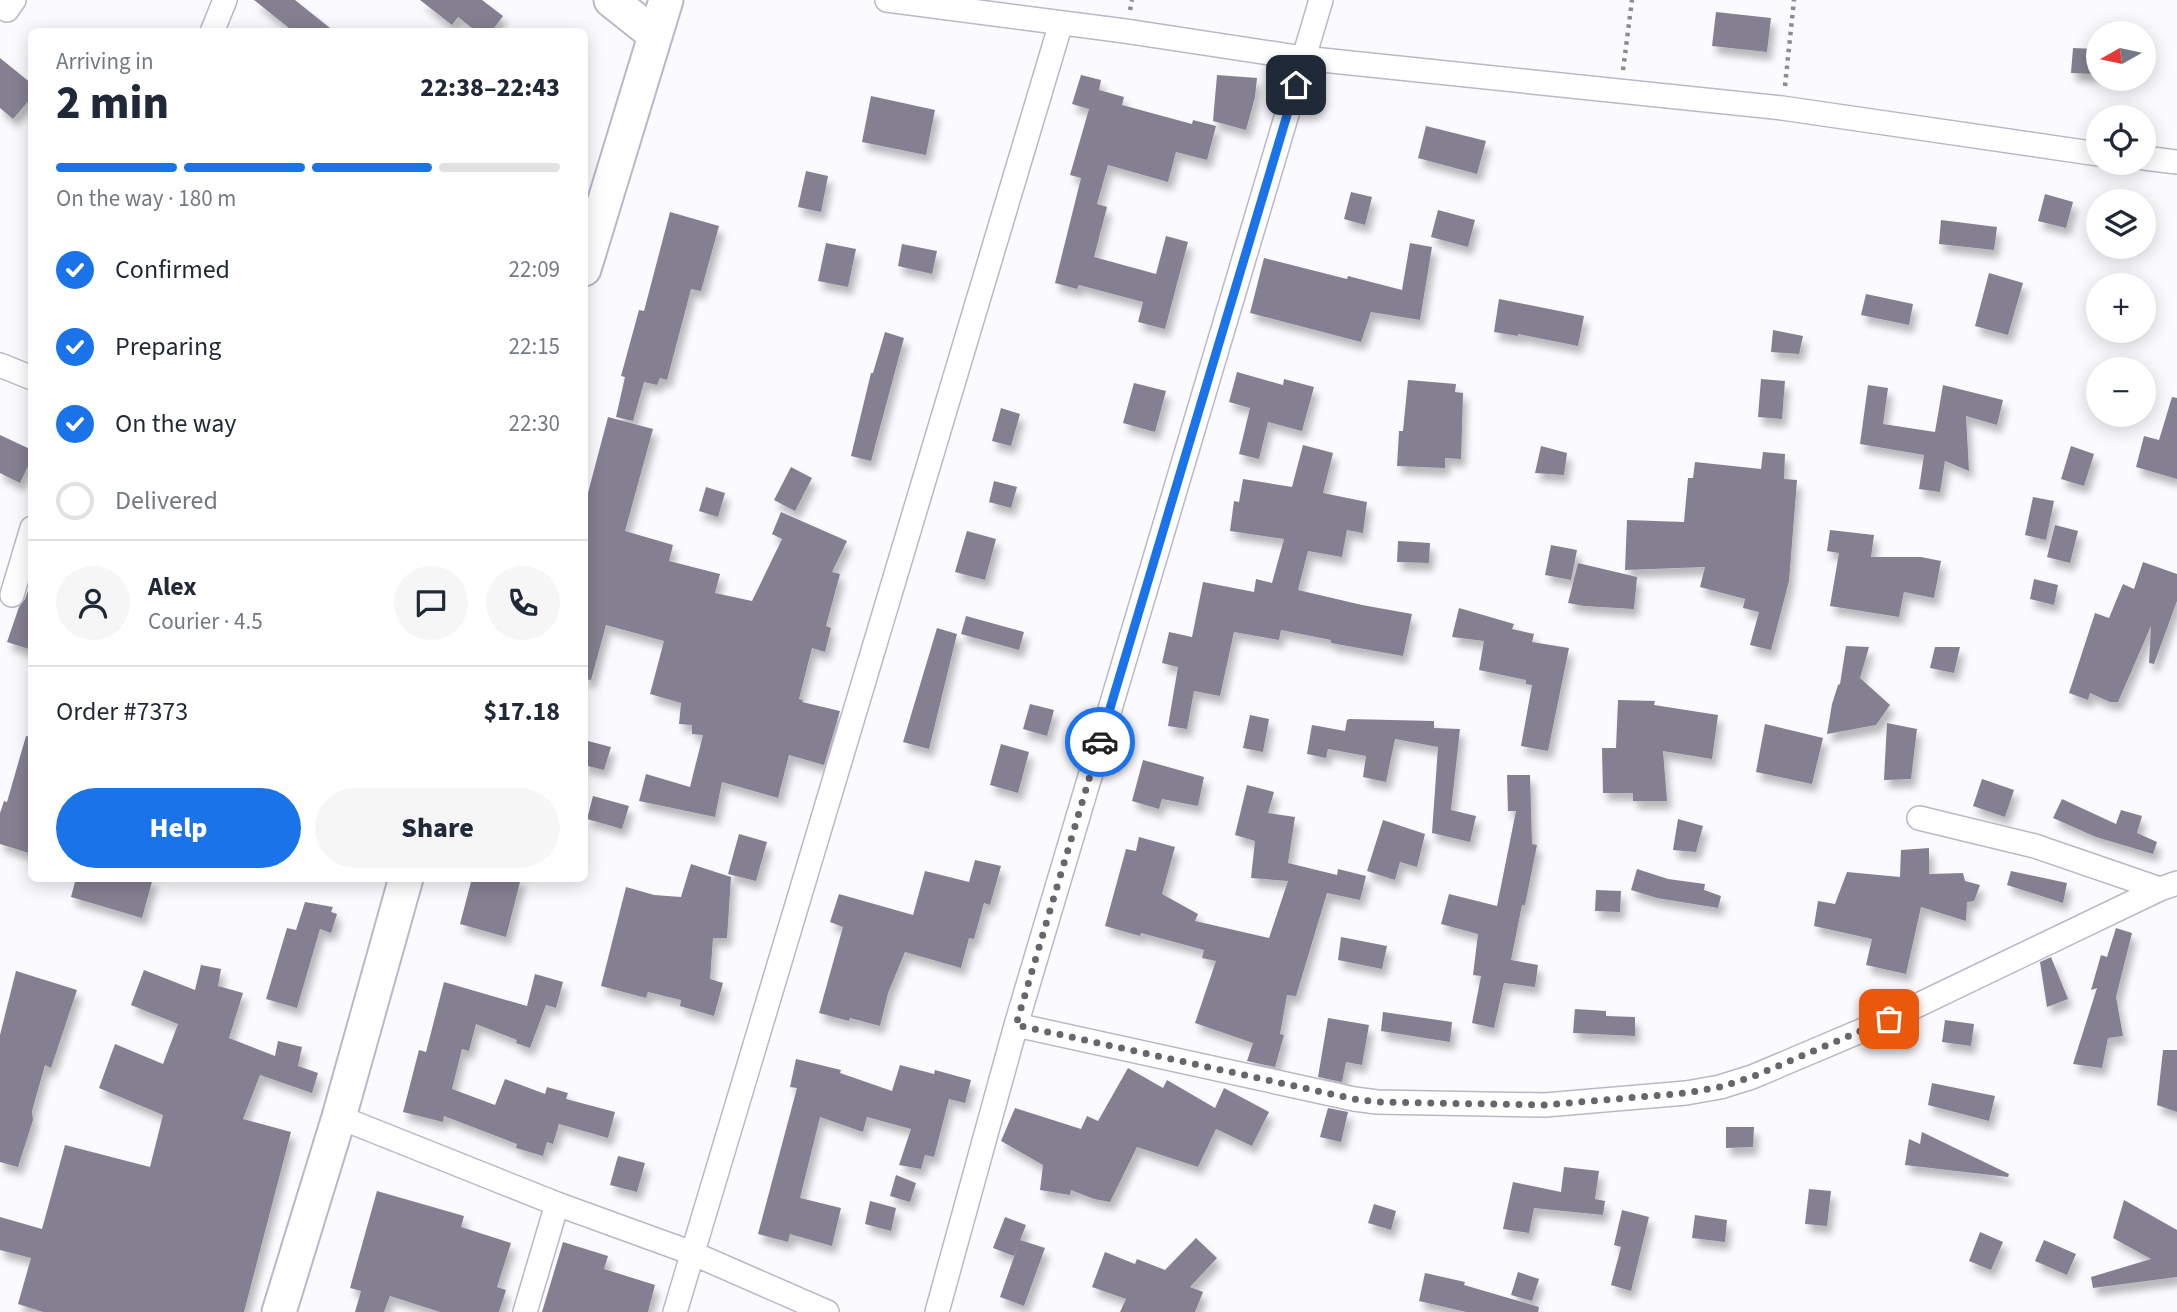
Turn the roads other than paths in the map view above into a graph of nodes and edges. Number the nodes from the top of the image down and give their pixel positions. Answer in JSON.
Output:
{"nodes":[{"id":1,"x":611,"y":0,"type":"edge"},
{"id":2,"x":666,"y":0,"type":"edge"},
{"id":3,"x":887,"y":0,"type":"edge"},
{"id":4,"x":1321,"y":0,"type":"edge"},
{"id":5,"x":220,"y":2,"type":"edge"},
{"id":6,"x":1061,"y":23,"type":"junction"},
{"id":7,"x":213,"y":28,"type":"edge"},
{"id":8,"x":655,"y":35,"type":"junction"},
{"id":9,"x":1303,"y":58,"type":"junction"},
{"id":10,"x":2086,"y":152,"type":"edge"},
{"id":11,"x":2156,"y":159,"type":"edge"},
{"id":12,"x":2177,"y":162,"type":"edge"},
{"id":13,"x":588,"y":256,"type":"edge"},
{"id":14,"x":0,"y":365,"type":"edge"},
{"id":15,"x":28,"y":376,"type":"edge"},
{"id":16,"x":28,"y":541,"type":"edge"},
{"id":17,"x":12,"y":595,"type":"dead end"},
{"id":18,"x":1919,"y":818,"type":"dead end"},
{"id":19,"x":405,"y":882,"type":"edge"},
{"id":20,"x":2169,"y":886,"type":"edge"},
{"id":21,"x":1016,"y":1025,"type":"junction"},
{"id":22,"x":339,"y":1117,"type":"junction"},
{"id":23,"x":557,"y":1204,"type":"junction"},
{"id":24,"x":692,"y":1253,"type":"junction"},
{"id":25,"x":279,"y":1312,"type":"edge"},
{"id":26,"x":525,"y":1312,"type":"edge"},
{"id":27,"x":676,"y":1312,"type":"edge"},
{"id":28,"x":827,"y":1312,"type":"edge"},
{"id":29,"x":937,"y":1312,"type":"edge"}],
"edges":[{"from":1,"to":8,"type":"main road"},
{"from":2,"to":8,"type":"main road"},
{"from":3,"to":6,"type":"street"},
{"from":4,"to":9,"type":"street"},
{"from":5,"to":7,"type":"street"},
{"from":6,"to":9,"type":"street"},
{"from":6,"to":24,"type":"street"},
{"from":8,"to":13,"type":"main road"},
{"from":9,"to":10,"type":"street"},
{"from":9,"to":21,"type":"street"},
{"from":11,"to":12,"type":"street"},
{"from":14,"to":15,"type":"street"},
{"from":16,"to":17,"type":"street"},
{"from":18,"to":20,"type":"street"},
{"from":19,"to":22,"type":"main road"},
{"from":20,"to":21,"type":"street"},
{"from":21,"to":29,"type":"street"},
{"from":22,"to":23,"type":"street"},
{"from":22,"to":25,"type":"main road"},
{"from":23,"to":24,"type":"street"},
{"from":23,"to":26,"type":"street"},
{"from":24,"to":27,"type":"street"},
{"from":24,"to":28,"type":"street"}]}
